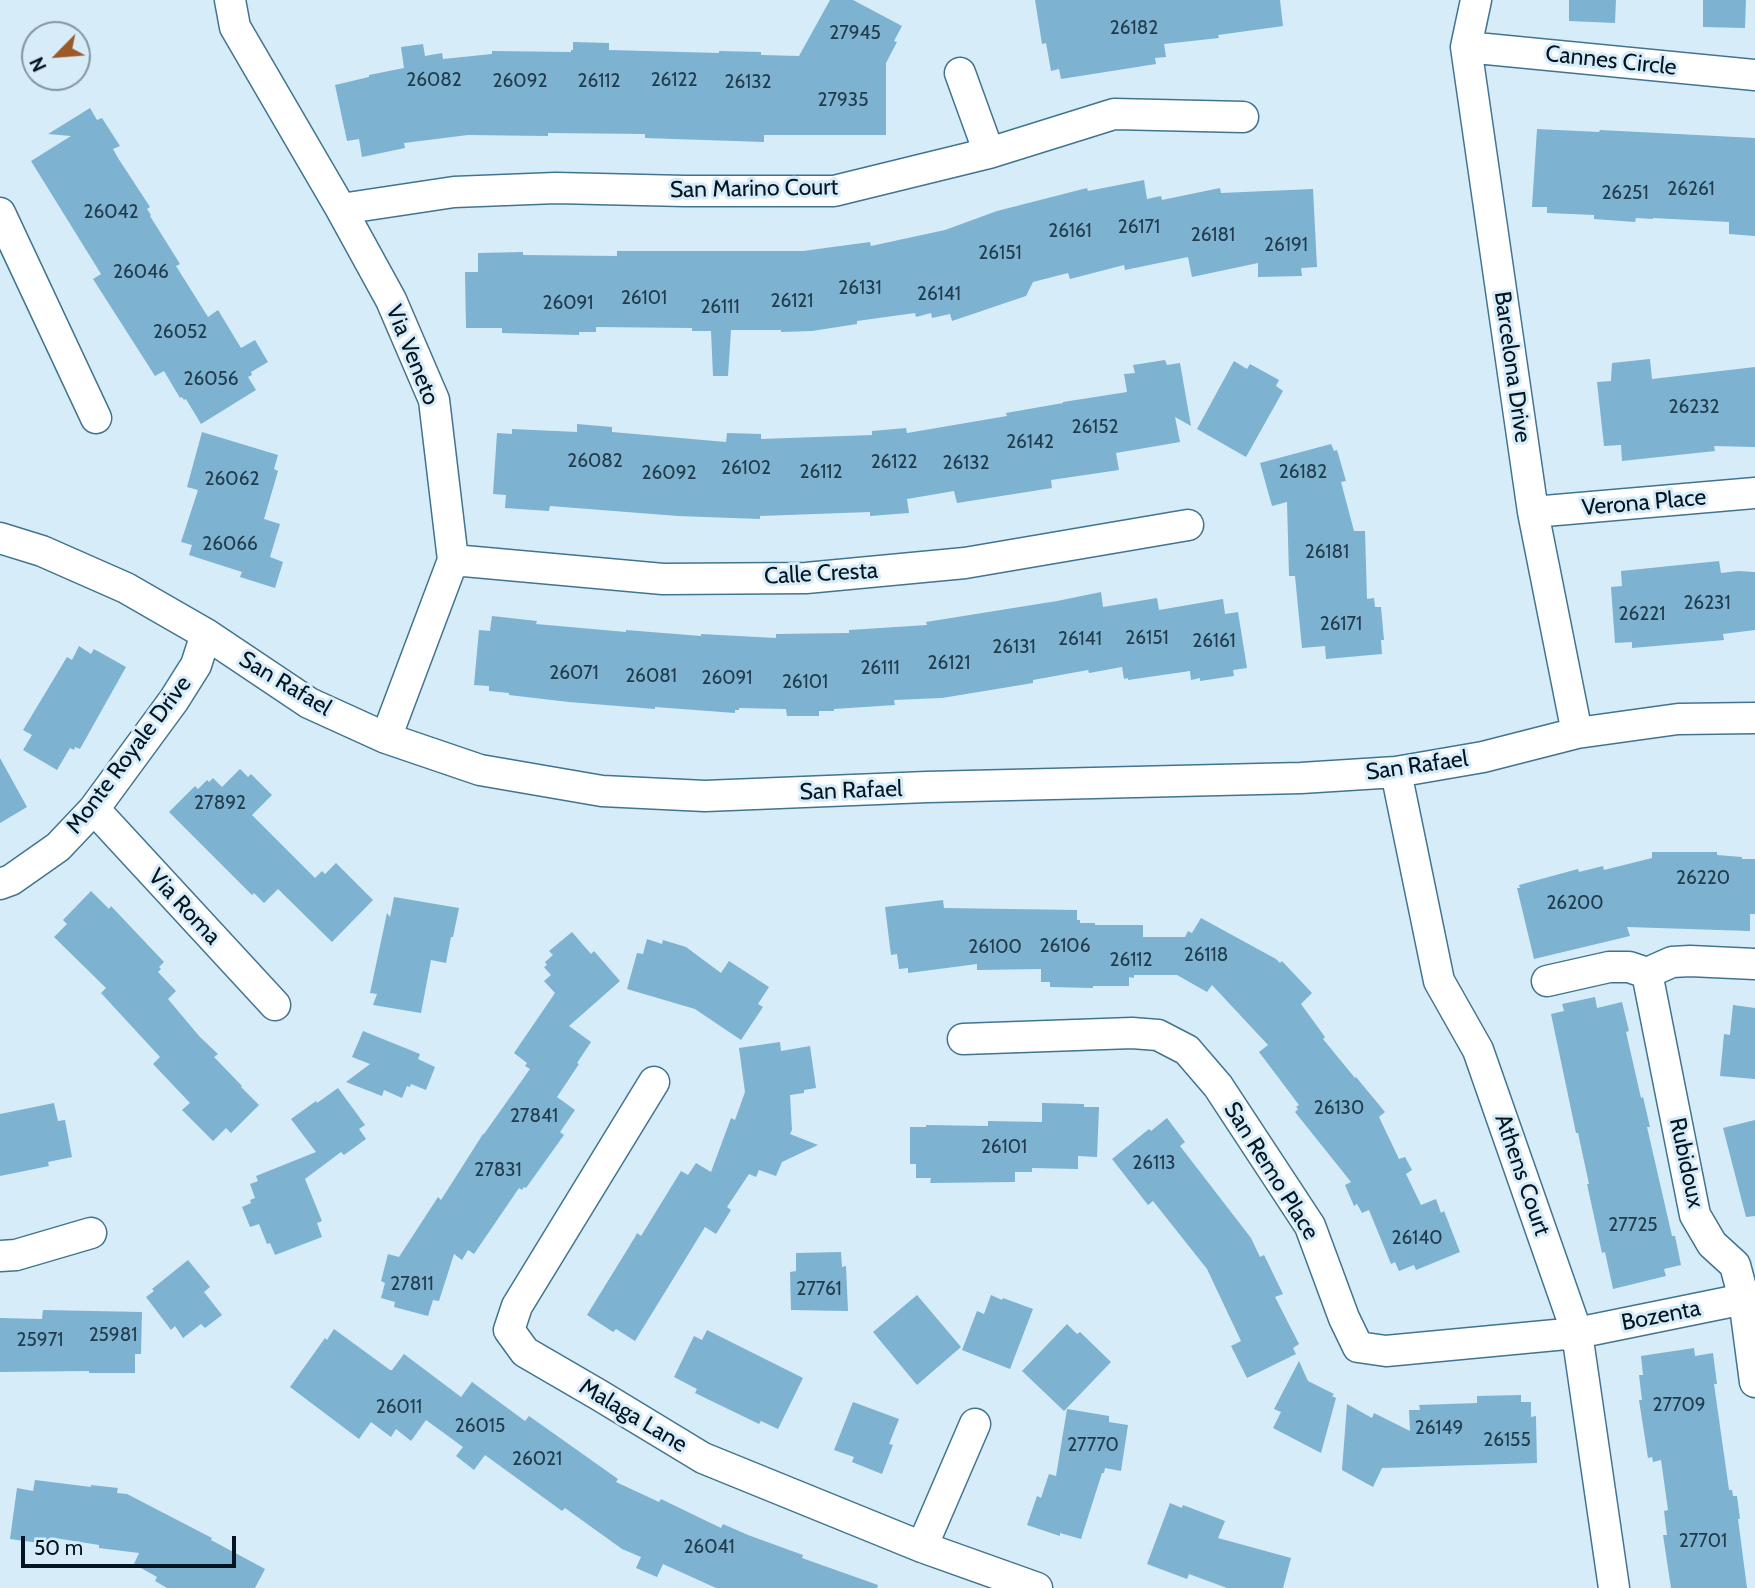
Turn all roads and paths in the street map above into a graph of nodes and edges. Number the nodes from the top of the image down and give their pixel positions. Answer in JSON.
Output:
{"nodes":[{"id":1,"x":230,"y":0,"type":"edge"},
{"id":2,"x":1476,"y":0,"type":"edge"},
{"id":3,"x":1466,"y":47,"type":"junction"},
{"id":4,"x":960,"y":73,"type":"dead end"},
{"id":5,"x":1755,"y":75,"type":"edge"},
{"id":6,"x":1243,"y":117,"type":"dead end"},
{"id":7,"x":989,"y":153,"type":"junction"},
{"id":8,"x":341,"y":209,"type":"junction"},
{"id":9,"x":0,"y":213,"type":"edge"},
{"id":10,"x":96,"y":418,"type":"dead end"},
{"id":11,"x":1755,"y":493,"type":"edge"},
{"id":12,"x":1533,"y":512,"type":"junction"},
{"id":13,"x":1188,"y":525,"type":"dead end"},
{"id":14,"x":0,"y":538,"type":"edge"},
{"id":15,"x":453,"y":560,"type":"junction"},
{"id":16,"x":206,"y":634,"type":"junction"},
{"id":17,"x":1755,"y":718,"type":"edge"},
{"id":18,"x":1577,"y":733,"type":"junction"},
{"id":19,"x":386,"y":738,"type":"junction"},
{"id":20,"x":1396,"y":772,"type":"junction"},
{"id":21,"x":94,"y":809,"type":"junction"},
{"id":22,"x":0,"y":884,"type":"edge"},
{"id":23,"x":1755,"y":964,"type":"edge"},
{"id":24,"x":1647,"y":973,"type":"junction"},
{"id":25,"x":1547,"y":981,"type":"dead end"},
{"id":26,"x":275,"y":1005,"type":"dead end"},
{"id":27,"x":963,"y":1039,"type":"dead end"},
{"id":28,"x":654,"y":1082,"type":"dead end"},
{"id":29,"x":91,"y":1233,"type":"dead end"},
{"id":30,"x":0,"y":1256,"type":"edge"},
{"id":31,"x":1744,"y":1299,"type":"junction"},
{"id":32,"x":1577,"y":1333,"type":"junction"},
{"id":33,"x":1755,"y":1382,"type":"edge"},
{"id":34,"x":975,"y":1424,"type":"dead end"},
{"id":35,"x":922,"y":1546,"type":"junction"},
{"id":36,"x":1037,"y":1588,"type":"edge"},
{"id":37,"x":1614,"y":1588,"type":"edge"}],
"edges":[{"from":1,"to":8,"type":"street","name":"Via Veneto"},
{"from":2,"to":3,"type":"street","name":"Barcelona Drive"},
{"from":3,"to":5,"type":"street","name":"Cannes Circle"},
{"from":3,"to":12,"type":"street","name":"Barcelona Drive"},
{"from":4,"to":7,"type":"street"},
{"from":6,"to":7,"type":"street","name":"San Marino Court"},
{"from":7,"to":8,"type":"street","name":"San Marino Court"},
{"from":8,"to":15,"type":"street","name":"Via Veneto"},
{"from":9,"to":10,"type":"street"},
{"from":11,"to":12,"type":"street","name":"Verona Place"},
{"from":12,"to":18,"type":"street","name":"Barcelona Drive"},
{"from":13,"to":15,"type":"street","name":"Calle Cresta"},
{"from":14,"to":16,"type":"street","name":"San Rafael"},
{"from":15,"to":19,"type":"street","name":"Via Veneto"},
{"from":16,"to":19,"type":"street","name":"San Rafael"},
{"from":16,"to":21,"type":"street","name":"Monte Royale Drive"},
{"from":17,"to":18,"type":"street","name":"San Rafael"},
{"from":18,"to":20,"type":"street","name":"San Rafael"},
{"from":19,"to":20,"type":"street","name":"San Rafael"},
{"from":20,"to":32,"type":"street","name":"Athens Court"},
{"from":21,"to":22,"type":"street","name":"Monte Royale Drive"},
{"from":21,"to":26,"type":"street","name":"Via Roma"},
{"from":23,"to":24,"type":"street"},
{"from":24,"to":25,"type":"street"},
{"from":24,"to":31,"type":"street","name":"Rubidoux"},
{"from":27,"to":32,"type":"street","name":"San Remo Place"},
{"from":28,"to":35,"type":"street","name":"Malaga Lane"},
{"from":29,"to":30,"type":"street"},
{"from":31,"to":32,"type":"street","name":"Bozenta"},
{"from":31,"to":33,"type":"street","name":"Rubidoux"},
{"from":32,"to":37,"type":"street","name":"Athens Court"},
{"from":34,"to":35,"type":"street"},
{"from":35,"to":36,"type":"street","name":"Malaga Lane"}]}
